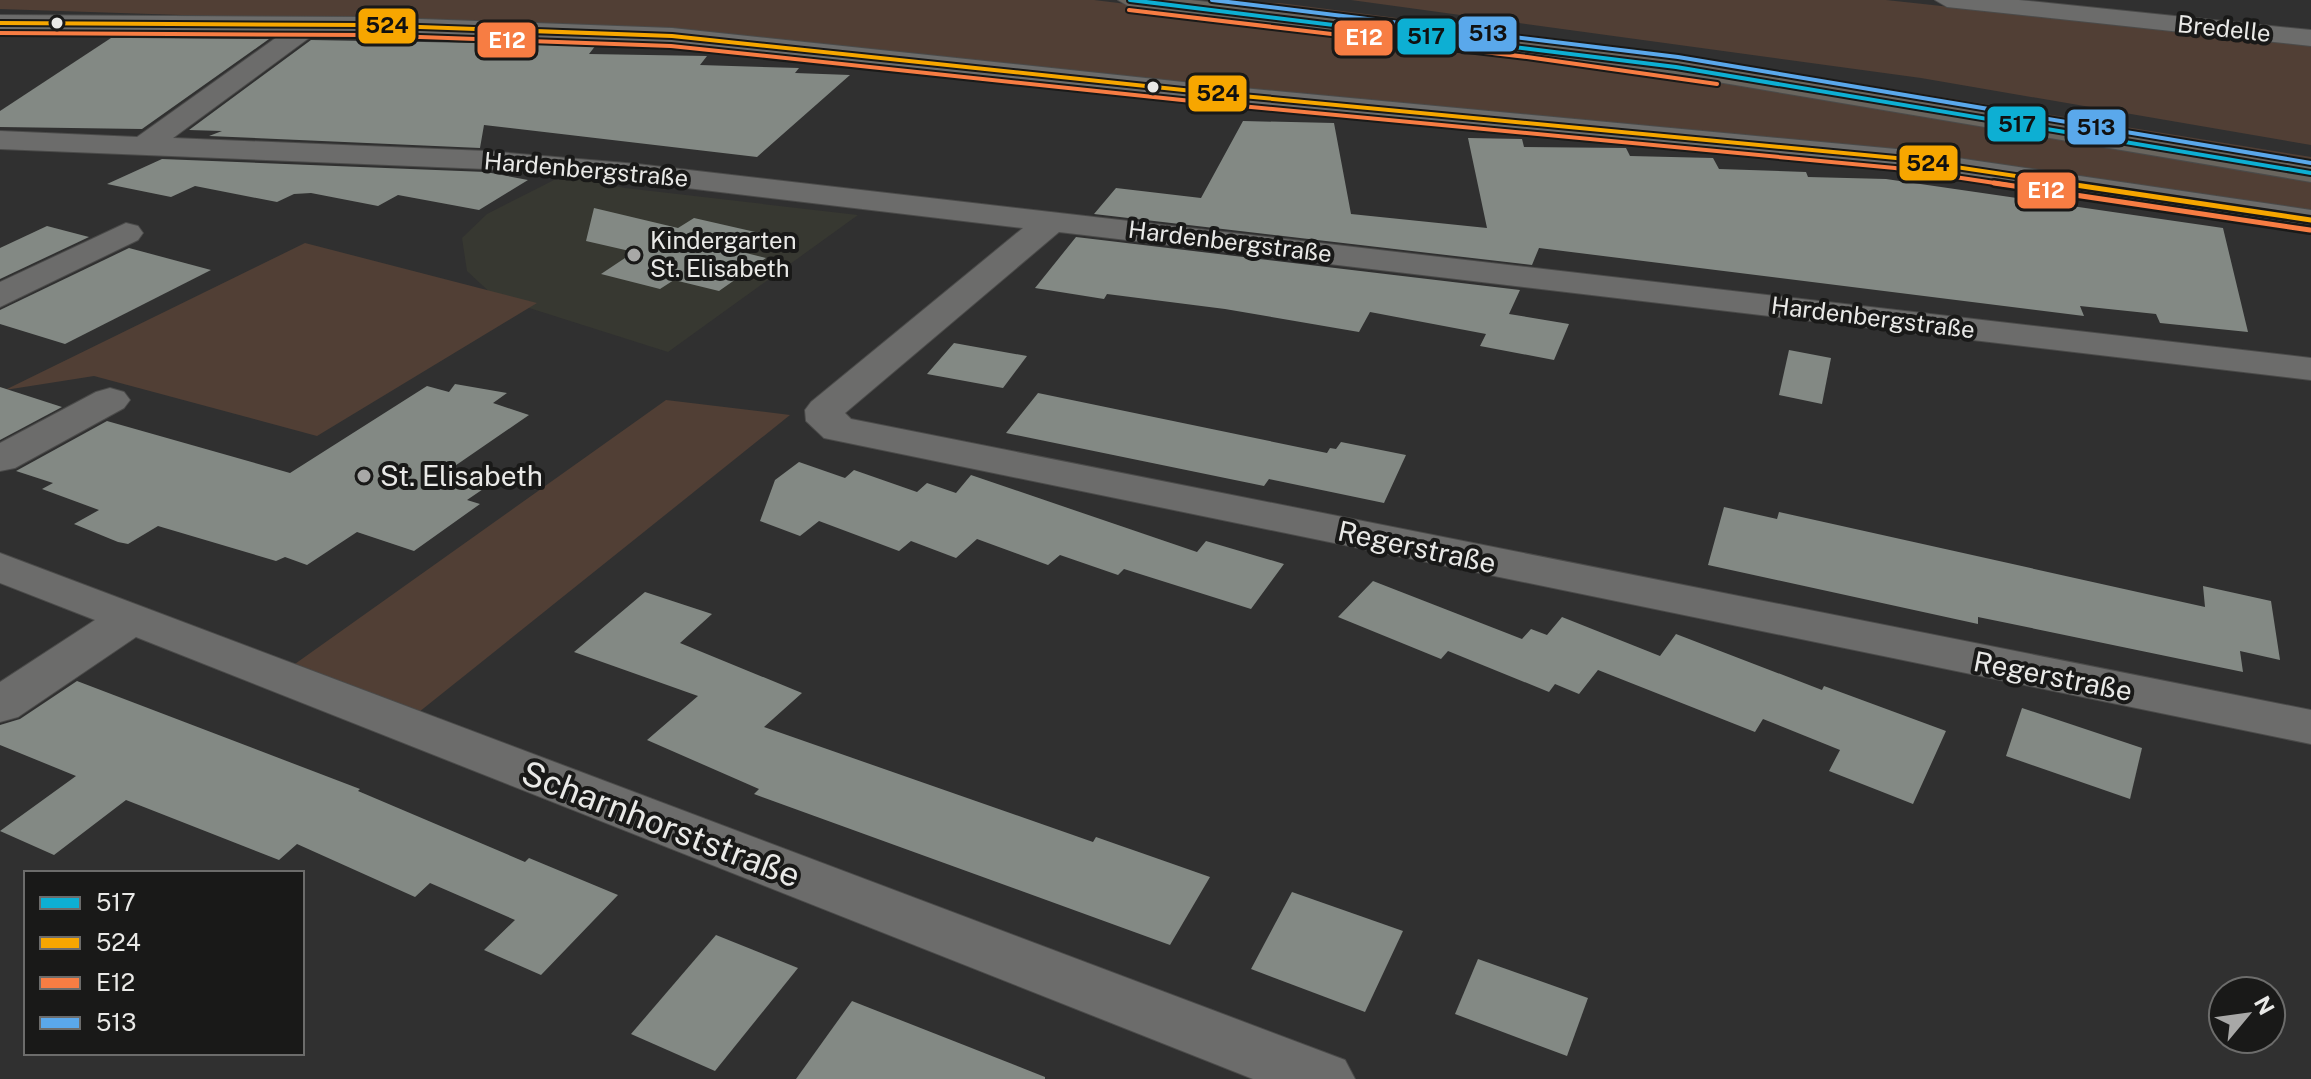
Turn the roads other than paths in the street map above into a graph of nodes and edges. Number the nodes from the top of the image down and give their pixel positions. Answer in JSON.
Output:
{"nodes":[{"id":1,"x":1130,"y":0,"type":"edge"},
{"id":2,"x":1297,"y":0,"type":"edge"},
{"id":3,"x":1947,"y":0,"type":"edge"},
{"id":4,"x":0,"y":23,"type":"edge"},
{"id":5,"x":312,"y":24,"type":"junction"},
{"id":6,"x":2311,"y":38,"type":"edge"},
{"id":7,"x":0,"y":140,"type":"edge"},
{"id":8,"x":146,"y":144,"type":"junction"},
{"id":9,"x":2311,"y":150,"type":"edge"},
{"id":10,"x":2311,"y":173,"type":"edge"},
{"id":11,"x":2311,"y":220,"type":"edge"},
{"id":12,"x":1052,"y":221,"type":"junction"},
{"id":13,"x":126,"y":233,"type":"dead end"},
{"id":14,"x":0,"y":296,"type":"edge"},
{"id":15,"x":2311,"y":369,"type":"edge"},
{"id":16,"x":110,"y":400,"type":"dead end"},
{"id":17,"x":0,"y":459,"type":"edge"},
{"id":18,"x":0,"y":567,"type":"edge"},
{"id":19,"x":131,"y":618,"type":"junction"},
{"id":20,"x":0,"y":705,"type":"edge"},
{"id":21,"x":2311,"y":727,"type":"edge"},
{"id":22,"x":1323,"y":1079,"type":"edge"}],
"edges":[{"from":1,"to":10,"type":"highway"},
{"from":2,"to":9,"type":"highway"},
{"from":3,"to":6,"type":"street","name":"Bredelle"},
{"from":4,"to":5,"type":"street"},
{"from":5,"to":8,"type":"street"},
{"from":5,"to":11,"type":"street"},
{"from":7,"to":8,"type":"street","name":"Hardenbergstraße"},
{"from":8,"to":12,"type":"street","name":"Hardenbergstraße"},
{"from":12,"to":15,"type":"street","name":"Hardenbergstraße"},
{"from":12,"to":21,"type":"street","name":"Regerstraße"},
{"from":13,"to":14,"type":"street"},
{"from":16,"to":17,"type":"street"},
{"from":18,"to":19,"type":"street","name":"Scharnhorststraße"},
{"from":19,"to":20,"type":"street"},
{"from":19,"to":22,"type":"street","name":"Scharnhorststraße"}]}
